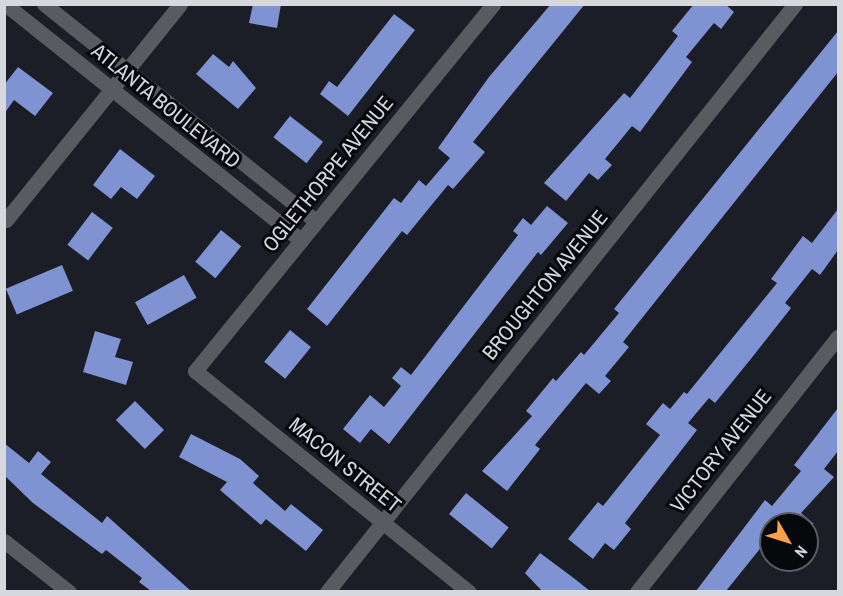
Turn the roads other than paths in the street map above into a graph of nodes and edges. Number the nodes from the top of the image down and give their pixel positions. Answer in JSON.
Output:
{"nodes":[{"id":1,"x":5,"y":4,"type":"edge"},
{"id":2,"x":44,"y":4,"type":"edge"},
{"id":3,"x":180,"y":4,"type":"edge"},
{"id":4,"x":494,"y":4,"type":"edge"},
{"id":5,"x":795,"y":4,"type":"edge"},
{"id":6,"x":125,"y":71,"type":"junction"},
{"id":7,"x":111,"y":88,"type":"junction"},
{"id":8,"x":6,"y":220,"type":"edge"},
{"id":9,"x":316,"y":221,"type":"junction"},
{"id":10,"x":301,"y":240,"type":"junction"},
{"id":11,"x":838,"y":337,"type":"edge"},
{"id":12,"x":195,"y":371,"type":"joint"},
{"id":13,"x":382,"y":523,"type":"junction"},
{"id":14,"x":4,"y":541,"type":"edge"},
{"id":15,"x":69,"y":591,"type":"edge"},
{"id":16,"x":327,"y":591,"type":"edge"},
{"id":17,"x":469,"y":591,"type":"edge"},
{"id":18,"x":637,"y":591,"type":"edge"}],
"edges":[{"from":1,"to":7,"type":"street","name":"ATLANTA BOULEVARD"},
{"from":2,"to":6,"type":"street","name":"ATLANTA BOULEVARD"},
{"from":3,"to":6,"type":"street"},
{"from":4,"to":9,"type":"street","name":"OGLETHORPE AVENUE"},
{"from":5,"to":13,"type":"street","name":"BROUGHTON AVENUE"},
{"from":6,"to":7,"type":"street"},
{"from":6,"to":9,"type":"street","name":"ATLANTA BOULEVARD"},
{"from":7,"to":8,"type":"street"},
{"from":7,"to":10,"type":"street","name":"ATLANTA BOULEVARD"},
{"from":9,"to":10,"type":"street","name":"OGLETHORPE AVENUE"},
{"from":10,"to":12,"type":"street","name":"OGLETHORPE AVENUE"},
{"from":11,"to":18,"type":"street","name":"VICTORY AVENUE"},
{"from":12,"to":13,"type":"street","name":"MACON STREET"},
{"from":13,"to":16,"type":"street","name":"BROUGHTON AVENUE"},
{"from":13,"to":17,"type":"street","name":"MACON STREET"},
{"from":14,"to":15,"type":"street"}]}
